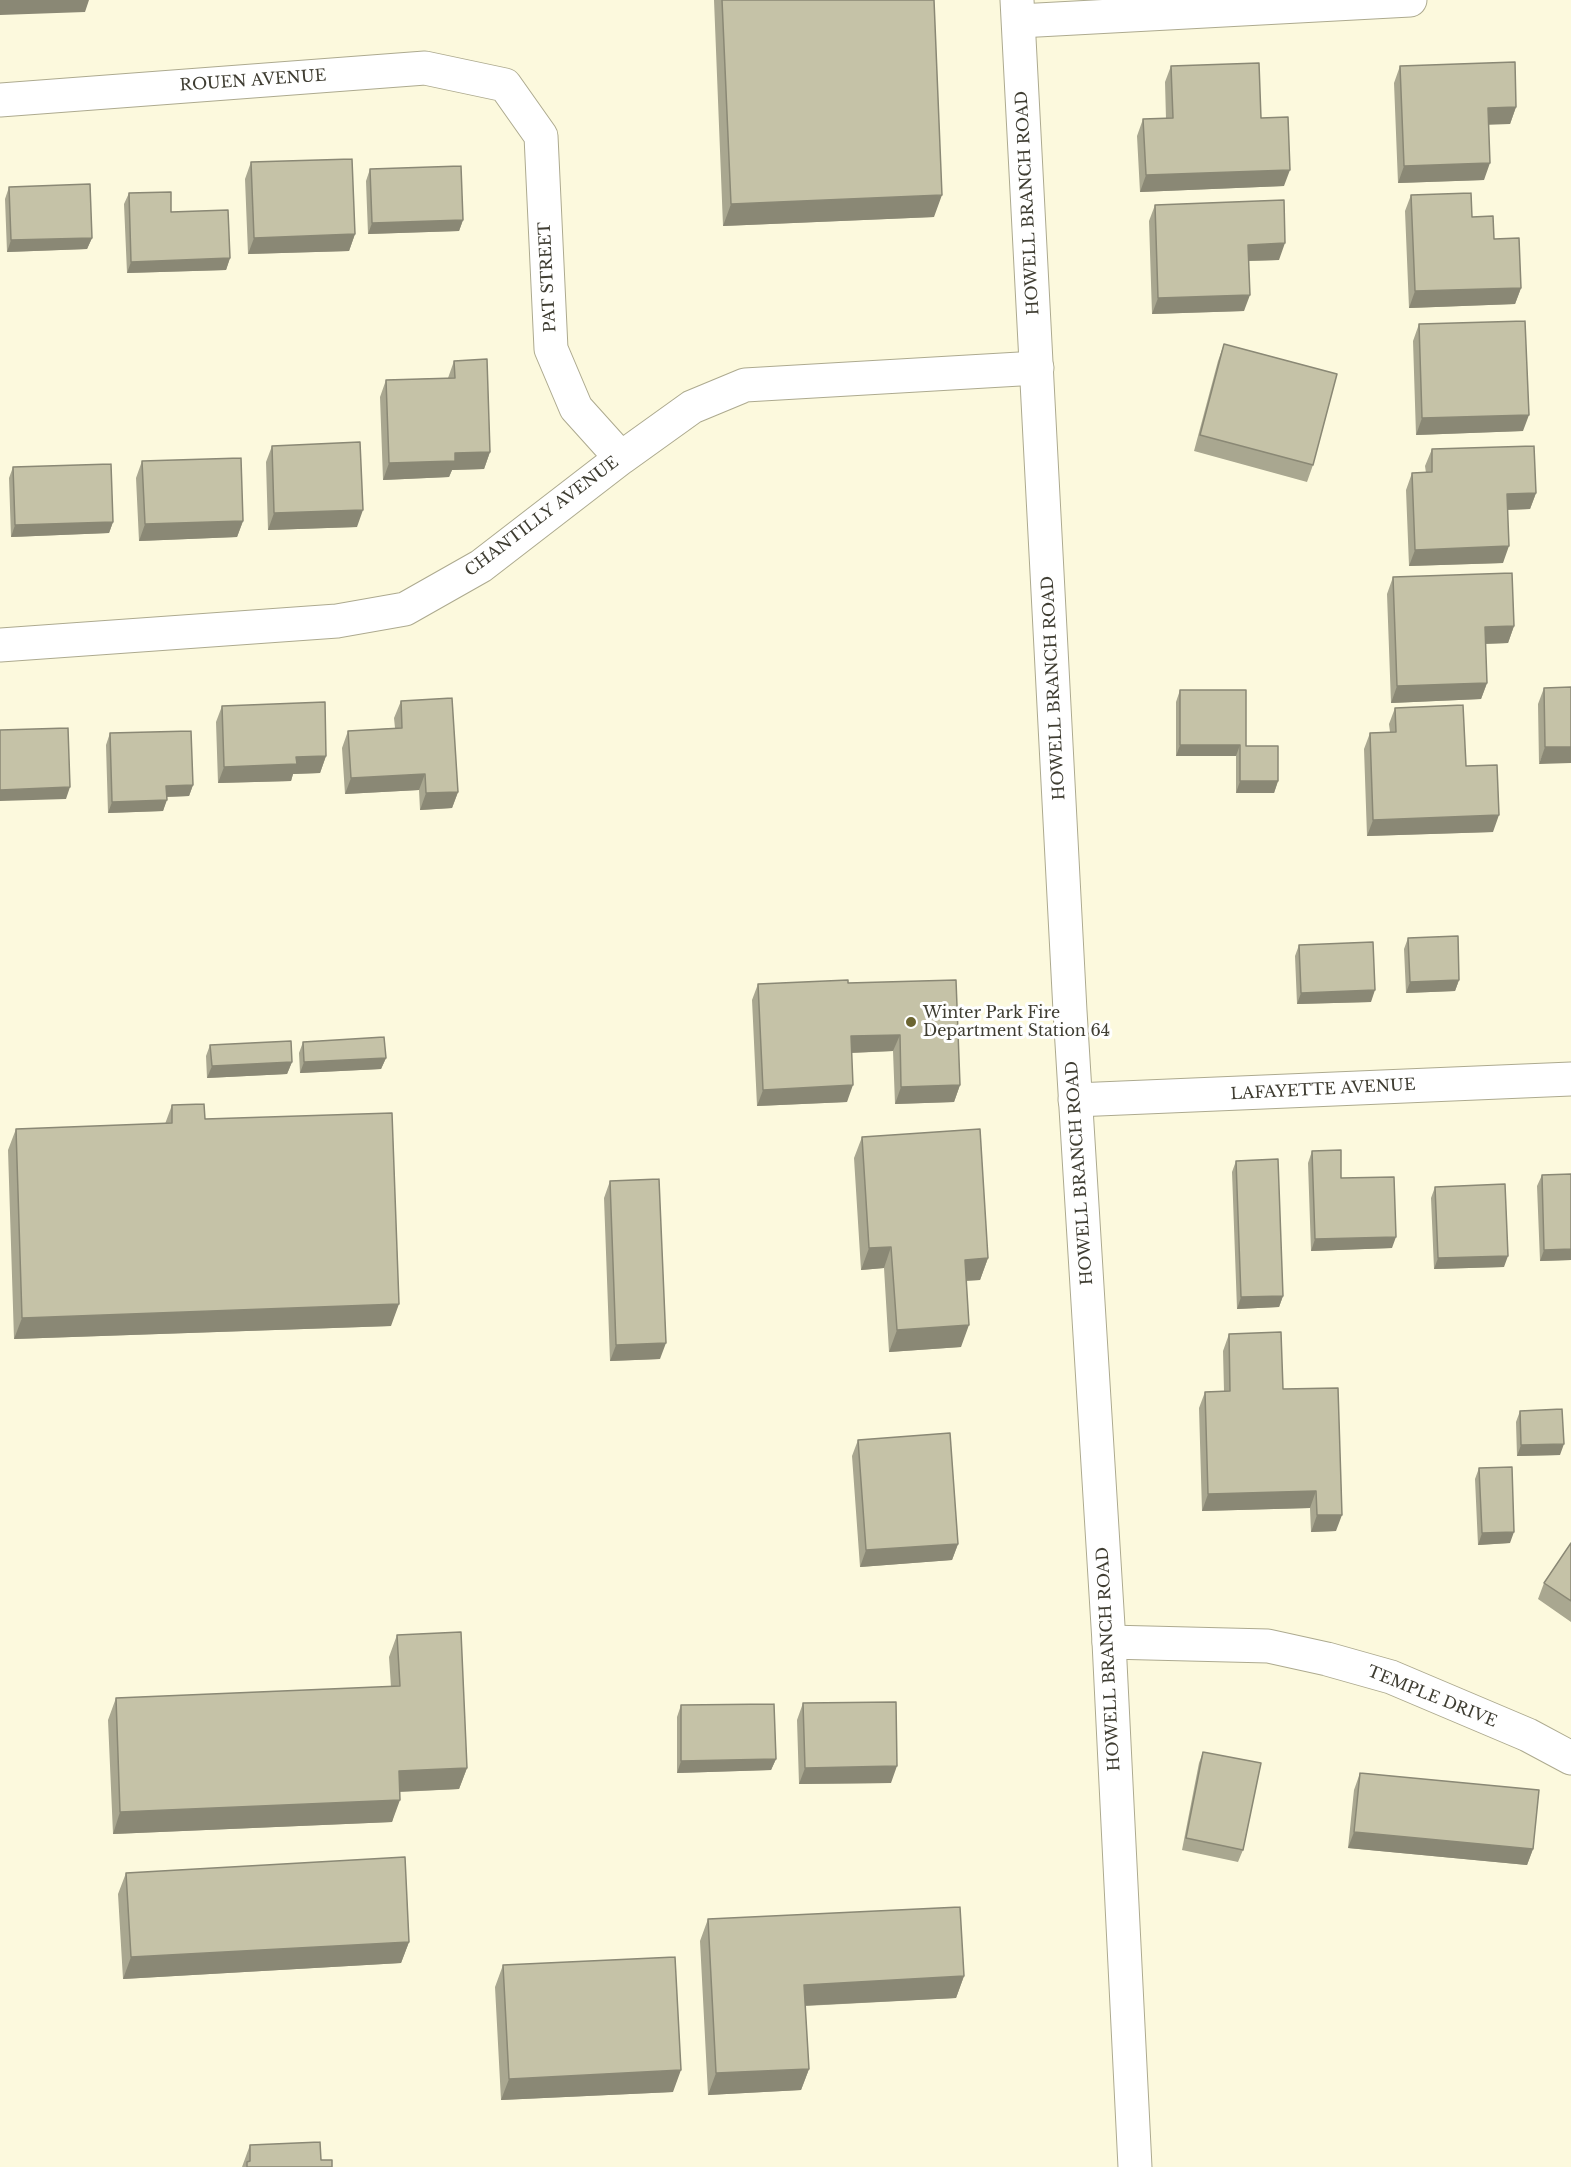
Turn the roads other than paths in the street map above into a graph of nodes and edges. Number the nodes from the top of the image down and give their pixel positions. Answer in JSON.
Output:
{"nodes":[{"id":1,"x":1410,"y":0,"type":"edge"},
{"id":2,"x":1018,"y":10,"type":"edge"},
{"id":3,"x":505,"y":85,"type":"joint"},
{"id":4,"x":0,"y":100,"type":"edge"},
{"id":5,"x":1037,"y":368,"type":"junction"},
{"id":6,"x":621,"y":458,"type":"junction"},
{"id":7,"x":0,"y":645,"type":"edge"},
{"id":8,"x":1571,"y":1079,"type":"edge"},
{"id":9,"x":1076,"y":1100,"type":"junction"},
{"id":10,"x":1109,"y":1642,"type":"junction"},
{"id":11,"x":1571,"y":1758,"type":"edge"},
{"id":12,"x":1135,"y":2167,"type":"edge"}],
"edges":[{"from":1,"to":2,"type":"street"},
{"from":2,"to":5,"type":"street","name":"HOWELL BRANCH ROAD"},
{"from":3,"to":4,"type":"street","name":"ROUEN AVENUE"},
{"from":3,"to":6,"type":"street","name":"PAT STREET"},
{"from":5,"to":6,"type":"street","name":"CHANTILLY AVENUE"},
{"from":5,"to":9,"type":"street","name":"HOWELL BRANCH ROAD"},
{"from":6,"to":7,"type":"street","name":"CHANTILLY AVENUE"},
{"from":8,"to":9,"type":"street","name":"LAFAYETTE AVENUE"},
{"from":9,"to":10,"type":"street","name":"HOWELL BRANCH ROAD"},
{"from":10,"to":11,"type":"street","name":"TEMPLE DRIVE"},
{"from":10,"to":12,"type":"street","name":"HOWELL BRANCH ROAD"}]}
